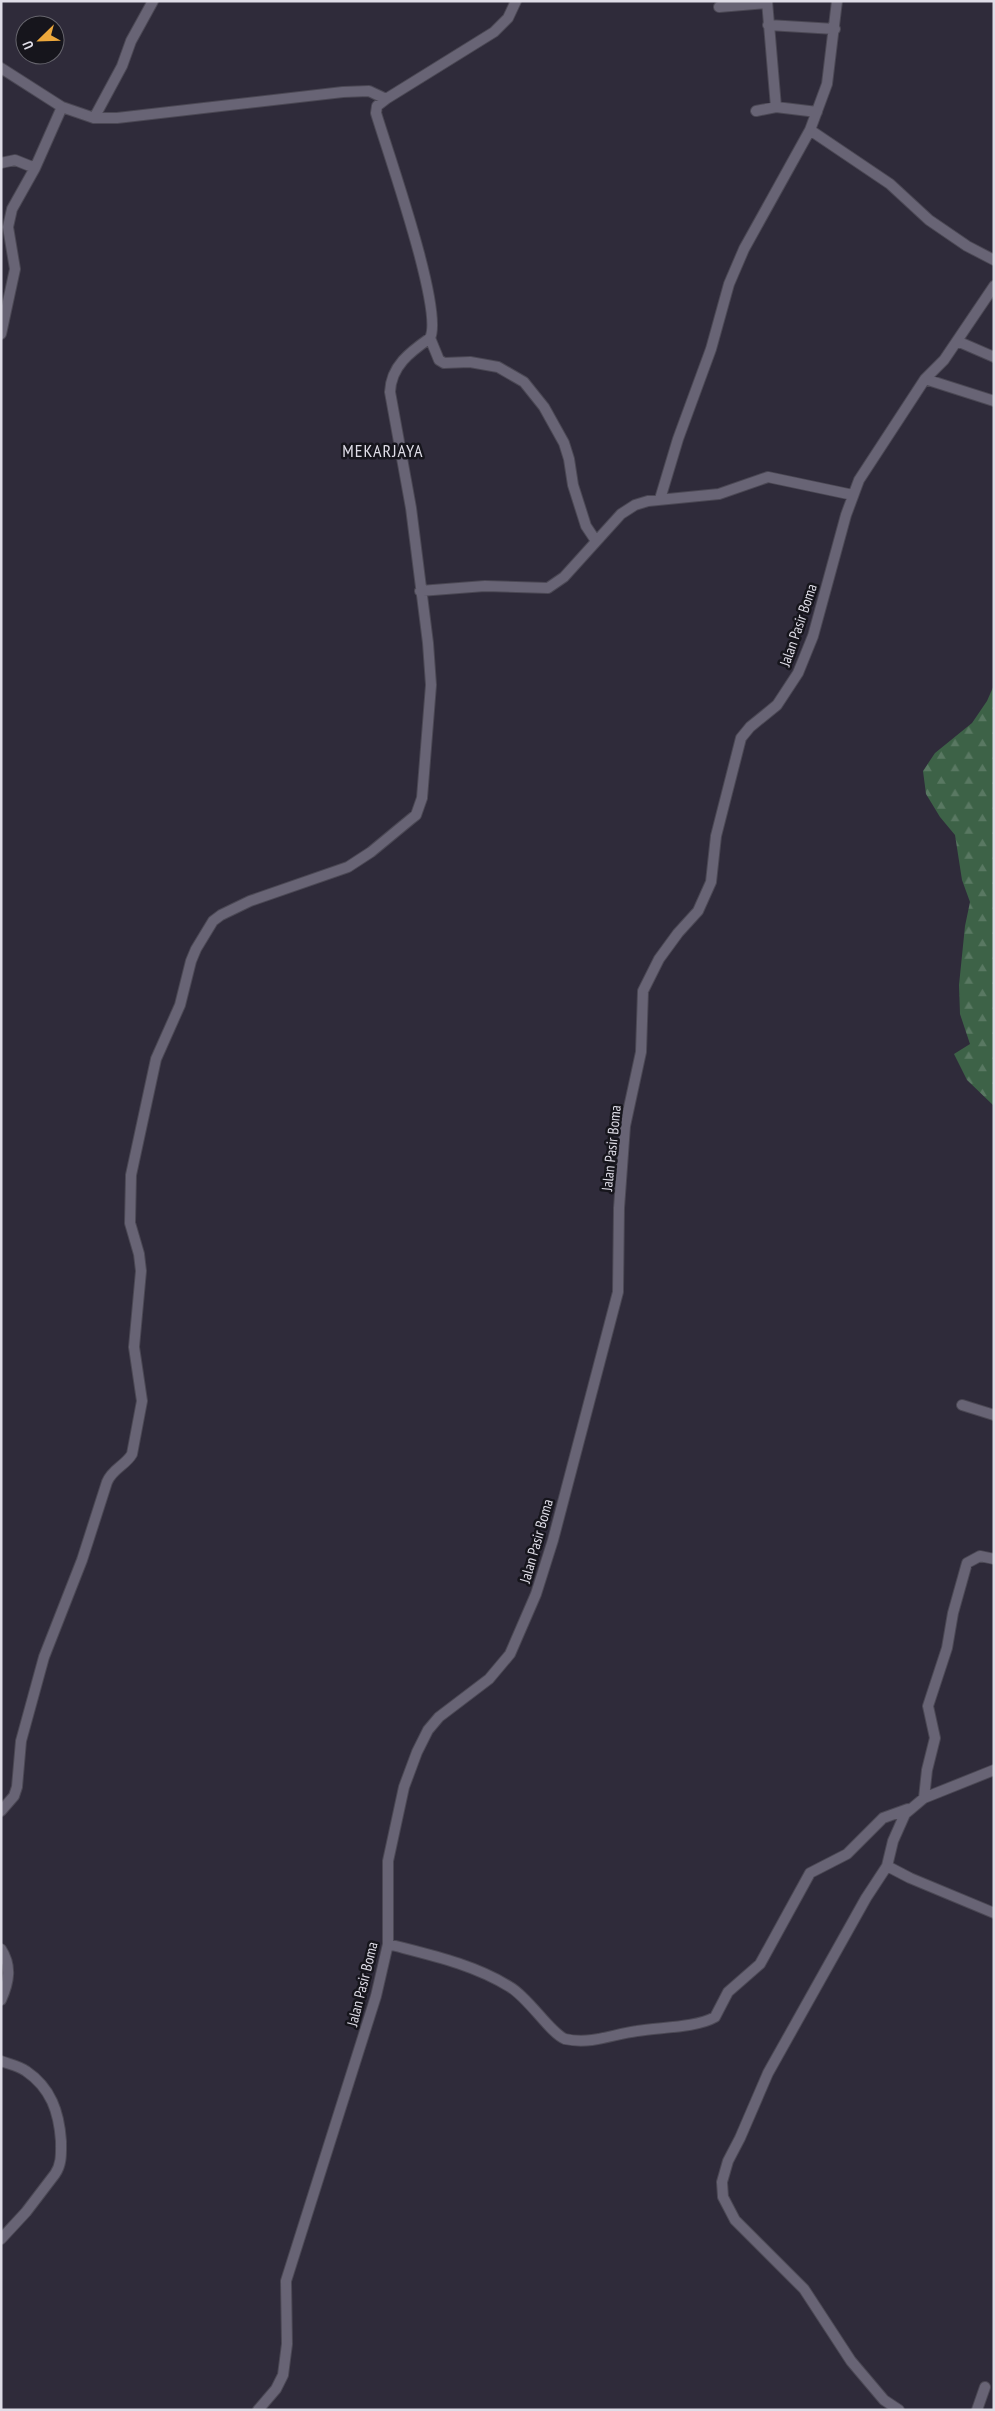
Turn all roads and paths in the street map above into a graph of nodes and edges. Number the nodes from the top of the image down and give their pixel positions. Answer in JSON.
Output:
{"nodes":[{"id":1,"x":154,"y":1,"type":"edge"},
{"id":2,"x":516,"y":1,"type":"edge"},
{"id":3,"x":837,"y":1,"type":"edge"},
{"id":4,"x":767,"y":2,"type":"edge"},
{"id":5,"x":719,"y":7,"type":"dead end"},
{"id":6,"x":768,"y":25,"type":"junction"},
{"id":7,"x":835,"y":29,"type":"junction"},
{"id":8,"x":1,"y":68,"type":"edge"},
{"id":9,"x":386,"y":98,"type":"junction"},
{"id":10,"x":62,"y":107,"type":"junction"},
{"id":11,"x":776,"y":107,"type":"junction"},
{"id":12,"x":756,"y":111,"type":"dead end"},
{"id":13,"x":817,"y":112,"type":"junction"},
{"id":14,"x":94,"y":118,"type":"junction"},
{"id":15,"x":810,"y":130,"type":"junction"},
{"id":16,"x":1,"y":163,"type":"edge"},
{"id":17,"x":35,"y":168,"type":"junction"},
{"id":18,"x":994,"y":260,"type":"edge"},
{"id":19,"x":994,"y":286,"type":"edge"},
{"id":20,"x":1,"y":334,"type":"edge"},
{"id":21,"x":430,"y":338,"type":"junction"},
{"id":22,"x":957,"y":342,"type":"junction"},
{"id":23,"x":994,"y":357,"type":"edge"},
{"id":24,"x":926,"y":379,"type":"junction"},
{"id":25,"x":994,"y":401,"type":"edge"},
{"id":26,"x":853,"y":495,"type":"junction"},
{"id":27,"x":660,"y":499,"type":"junction"},
{"id":28,"x":596,"y":541,"type":"junction"},
{"id":29,"x":420,"y":592,"type":"junction"},
{"id":30,"x":962,"y":1405,"type":"dead end"},
{"id":31,"x":994,"y":1415,"type":"edge"},
{"id":32,"x":994,"y":1560,"type":"edge"},
{"id":33,"x":994,"y":1770,"type":"edge"},
{"id":34,"x":924,"y":1798,"type":"junction"},
{"id":35,"x":908,"y":1809,"type":"junction"},
{"id":36,"x":1,"y":1811,"type":"edge"},
{"id":37,"x":888,"y":1866,"type":"junction"},
{"id":38,"x":994,"y":1913,"type":"edge"},
{"id":39,"x":388,"y":1944,"type":"junction"},
{"id":40,"x":1,"y":1949,"type":"edge"},
{"id":41,"x":1,"y":2000,"type":"edge"},
{"id":42,"x":1,"y":2061,"type":"edge"},
{"id":43,"x":1,"y":2238,"type":"edge"},
{"id":44,"x":985,"y":2387,"type":"dead end"},
{"id":45,"x":258,"y":2410,"type":"edge"},
{"id":46,"x":899,"y":2410,"type":"edge"},
{"id":47,"x":977,"y":2410,"type":"edge"}],
"edges":[{"from":1,"to":14,"type":"street"},
{"from":2,"to":9,"type":"street"},
{"from":3,"to":7,"type":"street"},
{"from":4,"to":5,"type":"street"},
{"from":4,"to":6,"type":"street"},
{"from":6,"to":7,"type":"street"},
{"from":6,"to":11,"type":"street"},
{"from":7,"to":13,"type":"street"},
{"from":8,"to":10,"type":"street"},
{"from":9,"to":14,"type":"street"},
{"from":9,"to":21,"type":"street"},
{"from":10,"to":14,"type":"street"},
{"from":10,"to":17,"type":"street"},
{"from":11,"to":12,"type":"street"},
{"from":11,"to":13,"type":"street"},
{"from":13,"to":15,"type":"street"},
{"from":15,"to":18,"type":"street"},
{"from":15,"to":27,"type":"street"},
{"from":16,"to":17,"type":"street"},
{"from":17,"to":20,"type":"street"},
{"from":19,"to":22,"type":"street","name":"Jalan Pasir Boma"},
{"from":21,"to":28,"type":"street"},
{"from":21,"to":29,"type":"street"},
{"from":22,"to":23,"type":"street"},
{"from":22,"to":24,"type":"street","name":"Jalan Pasir Boma"},
{"from":24,"to":25,"type":"street"},
{"from":24,"to":26,"type":"street","name":"Jalan Pasir Boma"},
{"from":26,"to":27,"type":"street"},
{"from":26,"to":39,"type":"street","name":"Jalan Pasir Boma"},
{"from":27,"to":28,"type":"street"},
{"from":28,"to":29,"type":"street"},
{"from":29,"to":36,"type":"street"},
{"from":30,"to":31,"type":"street"},
{"from":32,"to":34,"type":"street"},
{"from":33,"to":34,"type":"street"},
{"from":34,"to":35,"type":"street"},
{"from":35,"to":37,"type":"street"},
{"from":35,"to":39,"type":"street"},
{"from":37,"to":38,"type":"street"},
{"from":37,"to":46,"type":"street"},
{"from":39,"to":45,"type":"street","name":"Jalan Pasir Boma"},
{"from":40,"to":41,"type":"street"},
{"from":42,"to":43,"type":"street"},
{"from":44,"to":47,"type":"street"}]}
